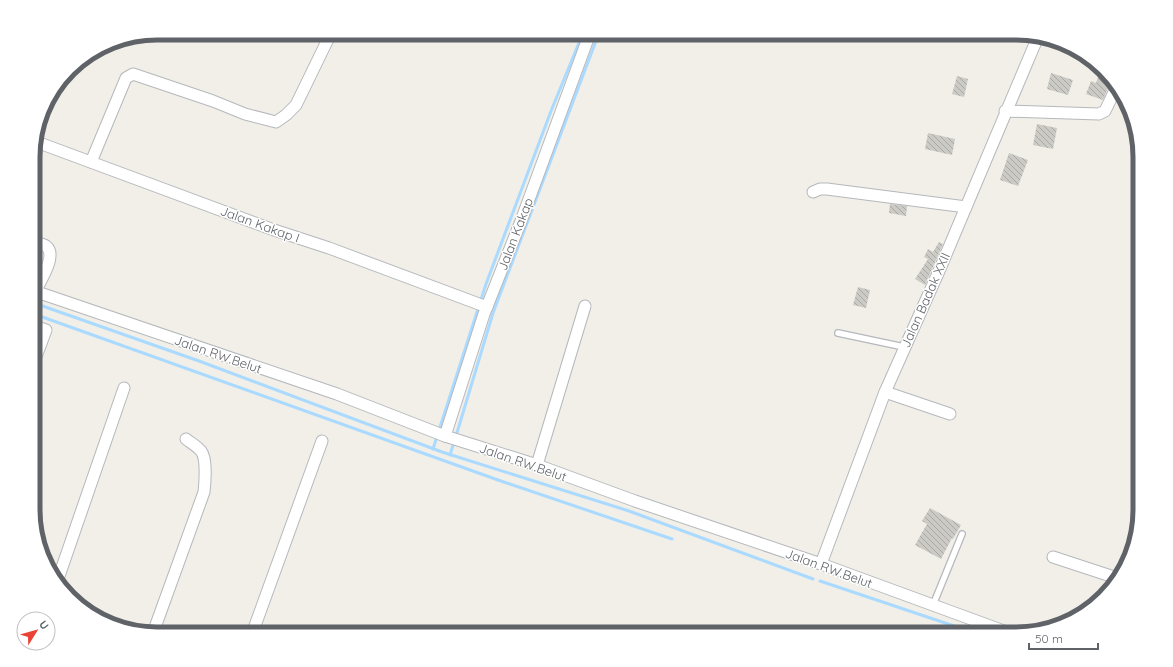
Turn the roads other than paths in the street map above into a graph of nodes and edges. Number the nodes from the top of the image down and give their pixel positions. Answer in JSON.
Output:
{"nodes":[{"id":1,"x":328,"y":40,"type":"edge"},
{"id":2,"x":587,"y":40,"type":"edge"},
{"id":3,"x":1036,"y":42,"type":"edge"},
{"id":4,"x":1114,"y":93,"type":"edge"},
{"id":5,"x":1005,"y":112,"type":"junction"},
{"id":6,"x":41,"y":144,"type":"edge"},
{"id":7,"x":91,"y":162,"type":"junction"},
{"id":8,"x":814,"y":192,"type":"dead end"},
{"id":9,"x":966,"y":207,"type":"junction"},
{"id":10,"x":40,"y":244,"type":"edge"},
{"id":11,"x":40,"y":282,"type":"edge"},
{"id":12,"x":40,"y":294,"type":"edge"},
{"id":13,"x":585,"y":306,"type":"dead end"},
{"id":14,"x":487,"y":307,"type":"junction"},
{"id":15,"x":40,"y":328,"type":"edge"},
{"id":16,"x":838,"y":333,"type":"dead end"},
{"id":17,"x":40,"y":346,"type":"edge"},
{"id":18,"x":904,"y":347,"type":"junction"},
{"id":19,"x":124,"y":388,"type":"dead end"},
{"id":20,"x":884,"y":392,"type":"junction"},
{"id":21,"x":950,"y":414,"type":"dead end"},
{"id":22,"x":445,"y":436,"type":"junction"},
{"id":23,"x":186,"y":439,"type":"dead end"},
{"id":24,"x":322,"y":440,"type":"dead end"},
{"id":25,"x":537,"y":466,"type":"junction"},
{"id":26,"x":962,"y":534,"type":"dead end"},
{"id":27,"x":1053,"y":557,"type":"dead end"},
{"id":28,"x":821,"y":564,"type":"junction"},
{"id":29,"x":60,"y":574,"type":"edge"},
{"id":30,"x":1112,"y":576,"type":"edge"},
{"id":31,"x":933,"y":605,"type":"junction"},
{"id":32,"x":155,"y":627,"type":"edge"},
{"id":33,"x":255,"y":627,"type":"edge"},
{"id":34,"x":993,"y":627,"type":"edge"}],
"edges":[{"from":1,"to":7,"type":"street"},
{"from":2,"to":14,"type":"street","name":"Jalan Kakap"},
{"from":3,"to":5,"type":"street","name":"Jalan Badak XXII"},
{"from":4,"to":5,"type":"street"},
{"from":5,"to":9,"type":"street","name":"Jalan Badak XXII"},
{"from":6,"to":7,"type":"street","name":"Jalan Kakap I"},
{"from":7,"to":14,"type":"street","name":"Jalan Kakap I"},
{"from":8,"to":9,"type":"street"},
{"from":9,"to":18,"type":"street","name":"Jalan Badak XXII"},
{"from":10,"to":11,"type":"street"},
{"from":12,"to":22,"type":"street","name":"Jalan RW.Belut"},
{"from":13,"to":25,"type":"street"},
{"from":14,"to":22,"type":"street","name":"Jalan Kakap"},
{"from":15,"to":17,"type":"street"},
{"from":16,"to":18,"type":"lane"},
{"from":18,"to":20,"type":"street","name":"Jalan Badak XXII"},
{"from":19,"to":29,"type":"street"},
{"from":20,"to":21,"type":"street"},
{"from":20,"to":28,"type":"street","name":"Jalan Badak XXII"},
{"from":22,"to":25,"type":"street","name":"Jalan RW.Belut"},
{"from":23,"to":32,"type":"street"},
{"from":24,"to":33,"type":"street"},
{"from":25,"to":28,"type":"street","name":"Jalan RW.Belut"},
{"from":26,"to":31,"type":"lane"},
{"from":27,"to":30,"type":"street"},
{"from":28,"to":31,"type":"street","name":"Jalan RW.Belut"},
{"from":31,"to":34,"type":"street","name":"Jalan RW.Belut"}]}
